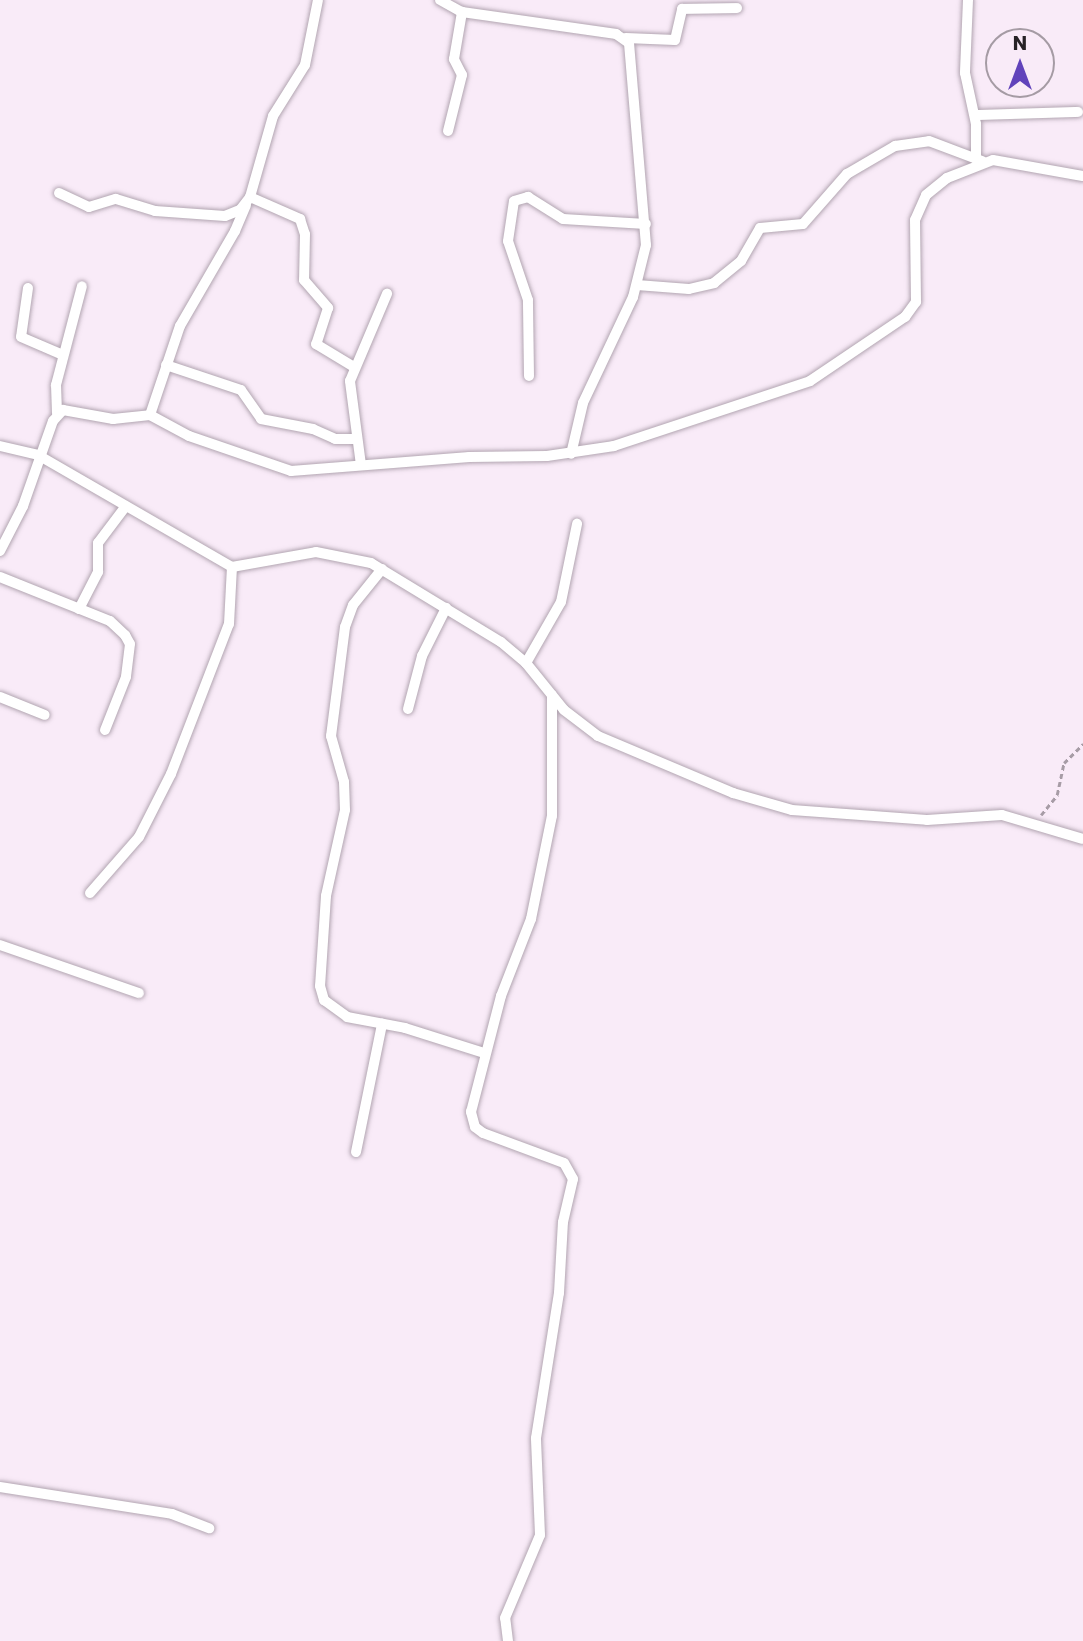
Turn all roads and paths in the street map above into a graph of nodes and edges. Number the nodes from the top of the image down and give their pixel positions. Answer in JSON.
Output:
{"nodes":[{"id":1,"x":318,"y":0,"type":"edge"},
{"id":2,"x":440,"y":0,"type":"edge"},
{"id":3,"x":968,"y":0,"type":"edge"},
{"id":4,"x":737,"y":8,"type":"dead end"},
{"id":5,"x":463,"y":12,"type":"junction"},
{"id":6,"x":626,"y":38,"type":"junction"},
{"id":7,"x":1078,"y":112,"type":"dead end"},
{"id":8,"x":975,"y":115,"type":"junction"},
{"id":9,"x":448,"y":131,"type":"dead end"},
{"id":10,"x":979,"y":160,"type":"junction"},
{"id":11,"x":1083,"y":176,"type":"edge"},
{"id":12,"x":60,"y":193,"type":"dead end"},
{"id":13,"x":248,"y":201,"type":"junction"},
{"id":14,"x":646,"y":224,"type":"junction"},
{"id":15,"x":637,"y":285,"type":"junction"},
{"id":16,"x":82,"y":286,"type":"dead end"},
{"id":17,"x":28,"y":288,"type":"dead end"},
{"id":18,"x":387,"y":294,"type":"dead end"},
{"id":19,"x":63,"y":355,"type":"junction"},
{"id":20,"x":166,"y":365,"type":"junction"},
{"id":21,"x":354,"y":367,"type":"junction"},
{"id":22,"x":529,"y":376,"type":"dead end"},
{"id":23,"x":150,"y":415,"type":"junction"},
{"id":24,"x":55,"y":417,"type":"junction"},
{"id":25,"x":357,"y":439,"type":"junction"},
{"id":26,"x":0,"y":446,"type":"edge"},
{"id":27,"x":40,"y":450,"type":"junction"},
{"id":28,"x":571,"y":454,"type":"junction"},
{"id":29,"x":361,"y":465,"type":"junction"},
{"id":30,"x":126,"y":506,"type":"junction"},
{"id":31,"x":577,"y":524,"type":"dead end"},
{"id":32,"x":0,"y":551,"type":"edge"},
{"id":33,"x":232,"y":567,"type":"junction"},
{"id":34,"x":382,"y":569,"type":"junction"},
{"id":35,"x":0,"y":577,"type":"edge"},
{"id":36,"x":446,"y":608,"type":"junction"},
{"id":37,"x":79,"y":609,"type":"junction"},
{"id":38,"x":526,"y":663,"type":"junction"},
{"id":39,"x":552,"y":695,"type":"junction"},
{"id":40,"x":0,"y":697,"type":"edge"},
{"id":41,"x":408,"y":709,"type":"dead end"},
{"id":42,"x":45,"y":715,"type":"dead end"},
{"id":43,"x":106,"y":730,"type":"dead end"},
{"id":44,"x":1083,"y":744,"type":"edge"},
{"id":45,"x":1034,"y":821,"type":"junction"},
{"id":46,"x":1083,"y":839,"type":"edge"},
{"id":47,"x":90,"y":893,"type":"dead end"},
{"id":48,"x":0,"y":945,"type":"edge"},
{"id":49,"x":139,"y":993,"type":"dead end"},
{"id":50,"x":382,"y":1024,"type":"junction"},
{"id":51,"x":484,"y":1053,"type":"junction"},
{"id":52,"x":356,"y":1153,"type":"dead end"},
{"id":53,"x":0,"y":1487,"type":"edge"},
{"id":54,"x":209,"y":1528,"type":"dead end"},
{"id":55,"x":508,"y":1641,"type":"edge"}],
"edges":[{"from":1,"to":13,"type":"street"},
{"from":2,"to":5,"type":"street"},
{"from":3,"to":8,"type":"street"},
{"from":4,"to":6,"type":"street"},
{"from":5,"to":6,"type":"street"},
{"from":5,"to":9,"type":"street"},
{"from":6,"to":14,"type":"street"},
{"from":7,"to":8,"type":"street"},
{"from":8,"to":10,"type":"street"},
{"from":10,"to":11,"type":"street"},
{"from":10,"to":15,"type":"street"},
{"from":10,"to":28,"type":"street"},
{"from":12,"to":13,"type":"street"},
{"from":13,"to":20,"type":"street"},
{"from":13,"to":21,"type":"street"},
{"from":14,"to":15,"type":"street"},
{"from":14,"to":22,"type":"street"},
{"from":15,"to":28,"type":"street"},
{"from":16,"to":19,"type":"street"},
{"from":17,"to":19,"type":"street"},
{"from":18,"to":21,"type":"street"},
{"from":19,"to":24,"type":"street"},
{"from":20,"to":23,"type":"street"},
{"from":20,"to":25,"type":"street"},
{"from":21,"to":25,"type":"street"},
{"from":23,"to":24,"type":"street"},
{"from":23,"to":29,"type":"street"},
{"from":24,"to":27,"type":"street"},
{"from":25,"to":29,"type":"street"},
{"from":26,"to":27,"type":"street"},
{"from":27,"to":30,"type":"street"},
{"from":27,"to":32,"type":"street"},
{"from":28,"to":29,"type":"street"},
{"from":30,"to":33,"type":"street"},
{"from":30,"to":37,"type":"street"},
{"from":31,"to":38,"type":"street"},
{"from":33,"to":34,"type":"street"},
{"from":33,"to":47,"type":"street"},
{"from":34,"to":36,"type":"street"},
{"from":34,"to":50,"type":"street"},
{"from":35,"to":37,"type":"street"},
{"from":36,"to":38,"type":"street"},
{"from":36,"to":41,"type":"street"},
{"from":37,"to":43,"type":"street"},
{"from":38,"to":39,"type":"street"},
{"from":39,"to":45,"type":"street"},
{"from":39,"to":51,"type":"street"},
{"from":40,"to":42,"type":"street"},
{"from":44,"to":45,"type":"path"},
{"from":45,"to":46,"type":"street"},
{"from":48,"to":49,"type":"street"},
{"from":50,"to":51,"type":"street"},
{"from":50,"to":52,"type":"street"},
{"from":51,"to":55,"type":"street"},
{"from":53,"to":54,"type":"street"}]}
